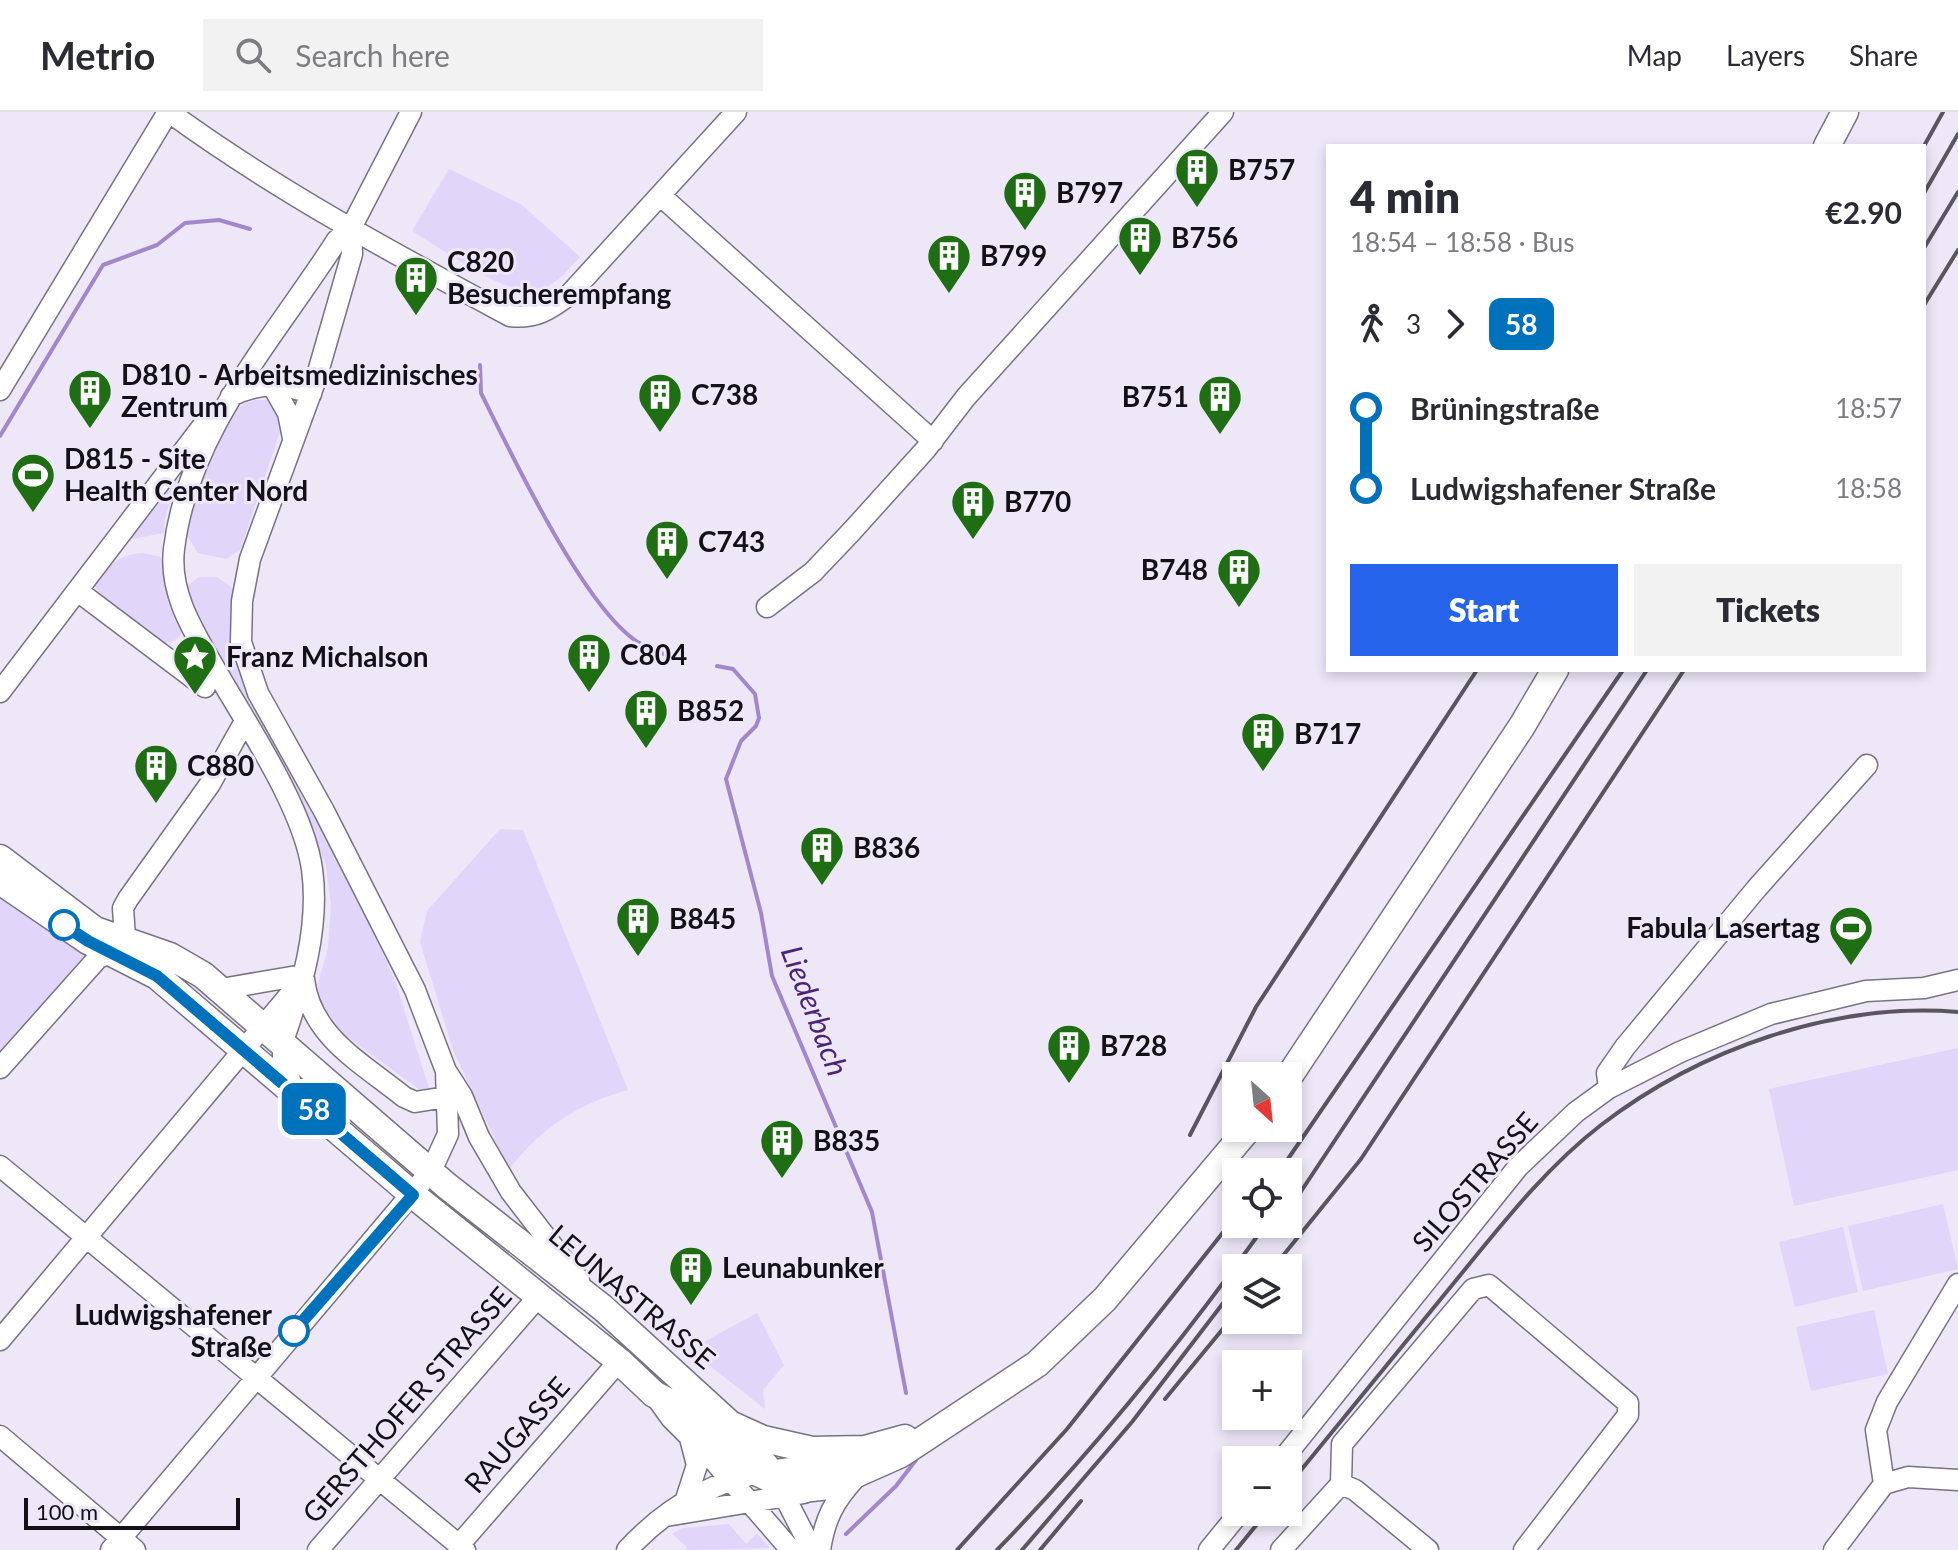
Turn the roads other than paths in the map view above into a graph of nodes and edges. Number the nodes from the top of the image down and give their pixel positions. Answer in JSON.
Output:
{"nodes":[{"id":1,"x":168,"y":112,"type":"edge"},
{"id":2,"x":411,"y":112,"type":"edge"},
{"id":3,"x":736,"y":112,"type":"edge"},
{"id":4,"x":1223,"y":112,"type":"edge"},
{"id":5,"x":1845,"y":112,"type":"edge"},
{"id":6,"x":1828,"y":144,"type":"edge"},
{"id":7,"x":661,"y":196,"type":"junction"},
{"id":8,"x":351,"y":228,"type":"junction"},
{"id":9,"x":272,"y":385,"type":"junction"},
{"id":10,"x":0,"y":390,"type":"edge"},
{"id":11,"x":233,"y":394,"type":"junction"},
{"id":12,"x":311,"y":394,"type":"junction"},
{"id":13,"x":933,"y":441,"type":"junction"},
{"id":14,"x":293,"y":442,"type":"junction"},
{"id":15,"x":79,"y":592,"type":"junction"},
{"id":16,"x":767,"y":607,"type":"dead end"},
{"id":17,"x":1554,"y":672,"type":"edge"},
{"id":18,"x":205,"y":687,"type":"dead end"},
{"id":19,"x":0,"y":692,"type":"edge"},
{"id":20,"x":245,"y":721,"type":"junction"},
{"id":21,"x":222,"y":763,"type":"junction"},
{"id":22,"x":268,"y":765,"type":"junction"},
{"id":23,"x":1867,"y":765,"type":"dead end"},
{"id":24,"x":0,"y":858,"type":"edge"},
{"id":25,"x":0,"y":881,"type":"edge"},
{"id":26,"x":118,"y":946,"type":"junction"},
{"id":27,"x":303,"y":975,"type":"junction"},
{"id":28,"x":1958,"y":980,"type":"edge"},
{"id":29,"x":221,"y":989,"type":"junction"},
{"id":30,"x":277,"y":1041,"type":"junction"},
{"id":31,"x":245,"y":1048,"type":"junction"},
{"id":32,"x":1299,"y":1062,"type":"edge"},
{"id":33,"x":0,"y":1068,"type":"edge"},
{"id":34,"x":446,"y":1071,"type":"junction"},
{"id":35,"x":1609,"y":1088,"type":"junction"},
{"id":36,"x":293,"y":1090,"type":"junction"},
{"id":37,"x":446,"y":1097,"type":"junction"},
{"id":38,"x":1237,"y":1142,"type":"edge"},
{"id":39,"x":0,"y":1166,"type":"edge"},
{"id":40,"x":431,"y":1171,"type":"junction"},
{"id":41,"x":413,"y":1195,"type":"junction"},
{"id":42,"x":86,"y":1237,"type":"junction"},
{"id":43,"x":1958,"y":1284,"type":"edge"},
{"id":44,"x":538,"y":1297,"type":"junction"},
{"id":45,"x":603,"y":1308,"type":"junction"},
{"id":46,"x":0,"y":1340,"type":"edge"},
{"id":47,"x":619,"y":1361,"type":"junction"},
{"id":48,"x":257,"y":1376,"type":"junction"},
{"id":49,"x":654,"y":1394,"type":"junction"},
{"id":50,"x":730,"y":1424,"type":"junction"},
{"id":51,"x":942,"y":1424,"type":"junction"},
{"id":52,"x":0,"y":1436,"type":"edge"},
{"id":53,"x":689,"y":1436,"type":"junction"},
{"id":54,"x":898,"y":1441,"type":"junction"},
{"id":55,"x":1293,"y":1446,"type":"edge"},
{"id":56,"x":859,"y":1474,"type":"junction"},
{"id":57,"x":1958,"y":1480,"type":"edge"},
{"id":58,"x":377,"y":1481,"type":"junction"},
{"id":59,"x":760,"y":1482,"type":"junction"},
{"id":60,"x":1341,"y":1484,"type":"junction"},
{"id":61,"x":1884,"y":1484,"type":"junction"},
{"id":62,"x":686,"y":1499,"type":"junction"},
{"id":63,"x":661,"y":1517,"type":"junction"},
{"id":64,"x":1229,"y":1526,"type":"edge"},
{"id":65,"x":121,"y":1546,"type":"edge"},
{"id":66,"x":462,"y":1548,"type":"edge"},
{"id":67,"x":318,"y":1550,"type":"edge"},
{"id":68,"x":627,"y":1550,"type":"edge"},
{"id":69,"x":791,"y":1550,"type":"edge"},
{"id":70,"x":812,"y":1550,"type":"edge"},
{"id":71,"x":820,"y":1550,"type":"edge"},
{"id":72,"x":1209,"y":1550,"type":"edge"},
{"id":73,"x":1281,"y":1550,"type":"edge"},
{"id":74,"x":1428,"y":1550,"type":"edge"},
{"id":75,"x":1524,"y":1550,"type":"edge"},
{"id":76,"x":1834,"y":1550,"type":"edge"}],
"edges":[{"from":1,"to":8,"type":"street"},
{"from":1,"to":10,"type":"street"},
{"from":2,"to":8,"type":"street"},
{"from":3,"to":7,"type":"street"},
{"from":4,"to":13,"type":"street"},
{"from":5,"to":6,"type":"main road"},
{"from":7,"to":8,"type":"street"},
{"from":7,"to":13,"type":"street"},
{"from":8,"to":11,"type":"street"},
{"from":8,"to":12,"type":"street"},
{"from":9,"to":11,"type":"street"},
{"from":9,"to":12,"type":"street"},
{"from":9,"to":14,"type":"street"},
{"from":11,"to":15,"type":"street"},
{"from":11,"to":20,"type":"street"},
{"from":12,"to":14,"type":"street"},
{"from":13,"to":16,"type":"street"},
{"from":14,"to":34,"type":"street"},
{"from":15,"to":18,"type":"street"},
{"from":15,"to":19,"type":"street"},
{"from":17,"to":32,"type":"main road"},
{"from":20,"to":21,"type":"street"},
{"from":20,"to":22,"type":"street"},
{"from":21,"to":22,"type":"street"},
{"from":21,"to":26,"type":"street"},
{"from":22,"to":27,"type":"street"},
{"from":23,"to":35,"type":"street"},
{"from":24,"to":26,"type":"main road","name":"LEUNASTRASSE"},
{"from":25,"to":26,"type":"main road","name":"LEUNASTRASSE"},
{"from":26,"to":29,"type":"main road","name":"LEUNASTRASSE"},
{"from":26,"to":31,"type":"main road","name":"LEUNASTRASSE"},
{"from":26,"to":33,"type":"street"},
{"from":27,"to":29,"type":"street"},
{"from":27,"to":30,"type":"street"},
{"from":27,"to":37,"type":"street"},
{"from":28,"to":35,"type":"street","name":"SILOSTRASSE"},
{"from":29,"to":30,"type":"main road","name":"LEUNASTRASSE"},
{"from":30,"to":31,"type":"street"},
{"from":30,"to":31,"type":"street","name":"LEUNASTRASSE"},
{"from":30,"to":36,"type":"street"},
{"from":30,"to":40,"type":"main road","name":"LEUNASTRASSE"},
{"from":31,"to":36,"type":"main road","name":"LEUNASTRASSE"},
{"from":31,"to":42,"type":"street"},
{"from":34,"to":37,"type":"street"},
{"from":34,"to":45,"type":"street"},
{"from":35,"to":55,"type":"street","name":"SILOSTRASSE"},
{"from":36,"to":41,"type":"main road","name":"LEUNASTRASSE"},
{"from":37,"to":40,"type":"street"},
{"from":38,"to":51,"type":"main road"},
{"from":39,"to":42,"type":"street"},
{"from":40,"to":41,"type":"street"},
{"from":40,"to":45,"type":"main road","name":"LEUNASTRASSE"},
{"from":41,"to":44,"type":"main road","name":"LEUNASTRASSE"},
{"from":41,"to":48,"type":"street"},
{"from":42,"to":46,"type":"street"},
{"from":42,"to":48,"type":"street"},
{"from":43,"to":61,"type":"street"},
{"from":44,"to":47,"type":"main road","name":"LEUNASTRASSE"},
{"from":44,"to":58,"type":"street","name":"GERSTHOFER STRASSE"},
{"from":45,"to":50,"type":"main road","name":"LEUNASTRASSE"},
{"from":47,"to":49,"type":"main road","name":"LEUNASTRASSE"},
{"from":47,"to":66,"type":"street","name":"RAUGASSE"},
{"from":48,"to":58,"type":"street"},
{"from":48,"to":65,"type":"street"},
{"from":49,"to":53,"type":"street","name":"LEUNASTRASSE"},
{"from":49,"to":59,"type":"main road","name":"LEUNASTRASSE"},
{"from":50,"to":54,"type":"main road","name":"LEUNASTRASSE"},
{"from":50,"to":59,"type":"street"},
{"from":51,"to":54,"type":"main road","name":"LEUNASTRASSE"},
{"from":51,"to":56,"type":"main road"},
{"from":52,"to":65,"type":"street"},
{"from":53,"to":59,"type":"street","name":"LEUNASTRASSE"},
{"from":53,"to":62,"type":"street"},
{"from":54,"to":59,"type":"street"},
{"from":56,"to":59,"type":"main road","name":"LEUNASTRASSE"},
{"from":56,"to":71,"type":"street"},
{"from":57,"to":61,"type":"street"},
{"from":58,"to":66,"type":"street"},
{"from":58,"to":67,"type":"street","name":"GERSTHOFER STRASSE"},
{"from":59,"to":62,"type":"street"},
{"from":59,"to":63,"type":"street"},
{"from":59,"to":69,"type":"street","name":"LEUNASTRASSE"},
{"from":59,"to":70,"type":"street"},
{"from":60,"to":73,"type":"street"},
{"from":60,"to":74,"type":"street"},
{"from":60,"to":75,"type":"street"},
{"from":61,"to":76,"type":"street"},
{"from":62,"to":63,"type":"street"},
{"from":63,"to":68,"type":"street"},
{"from":64,"to":72,"type":"street"}]}
